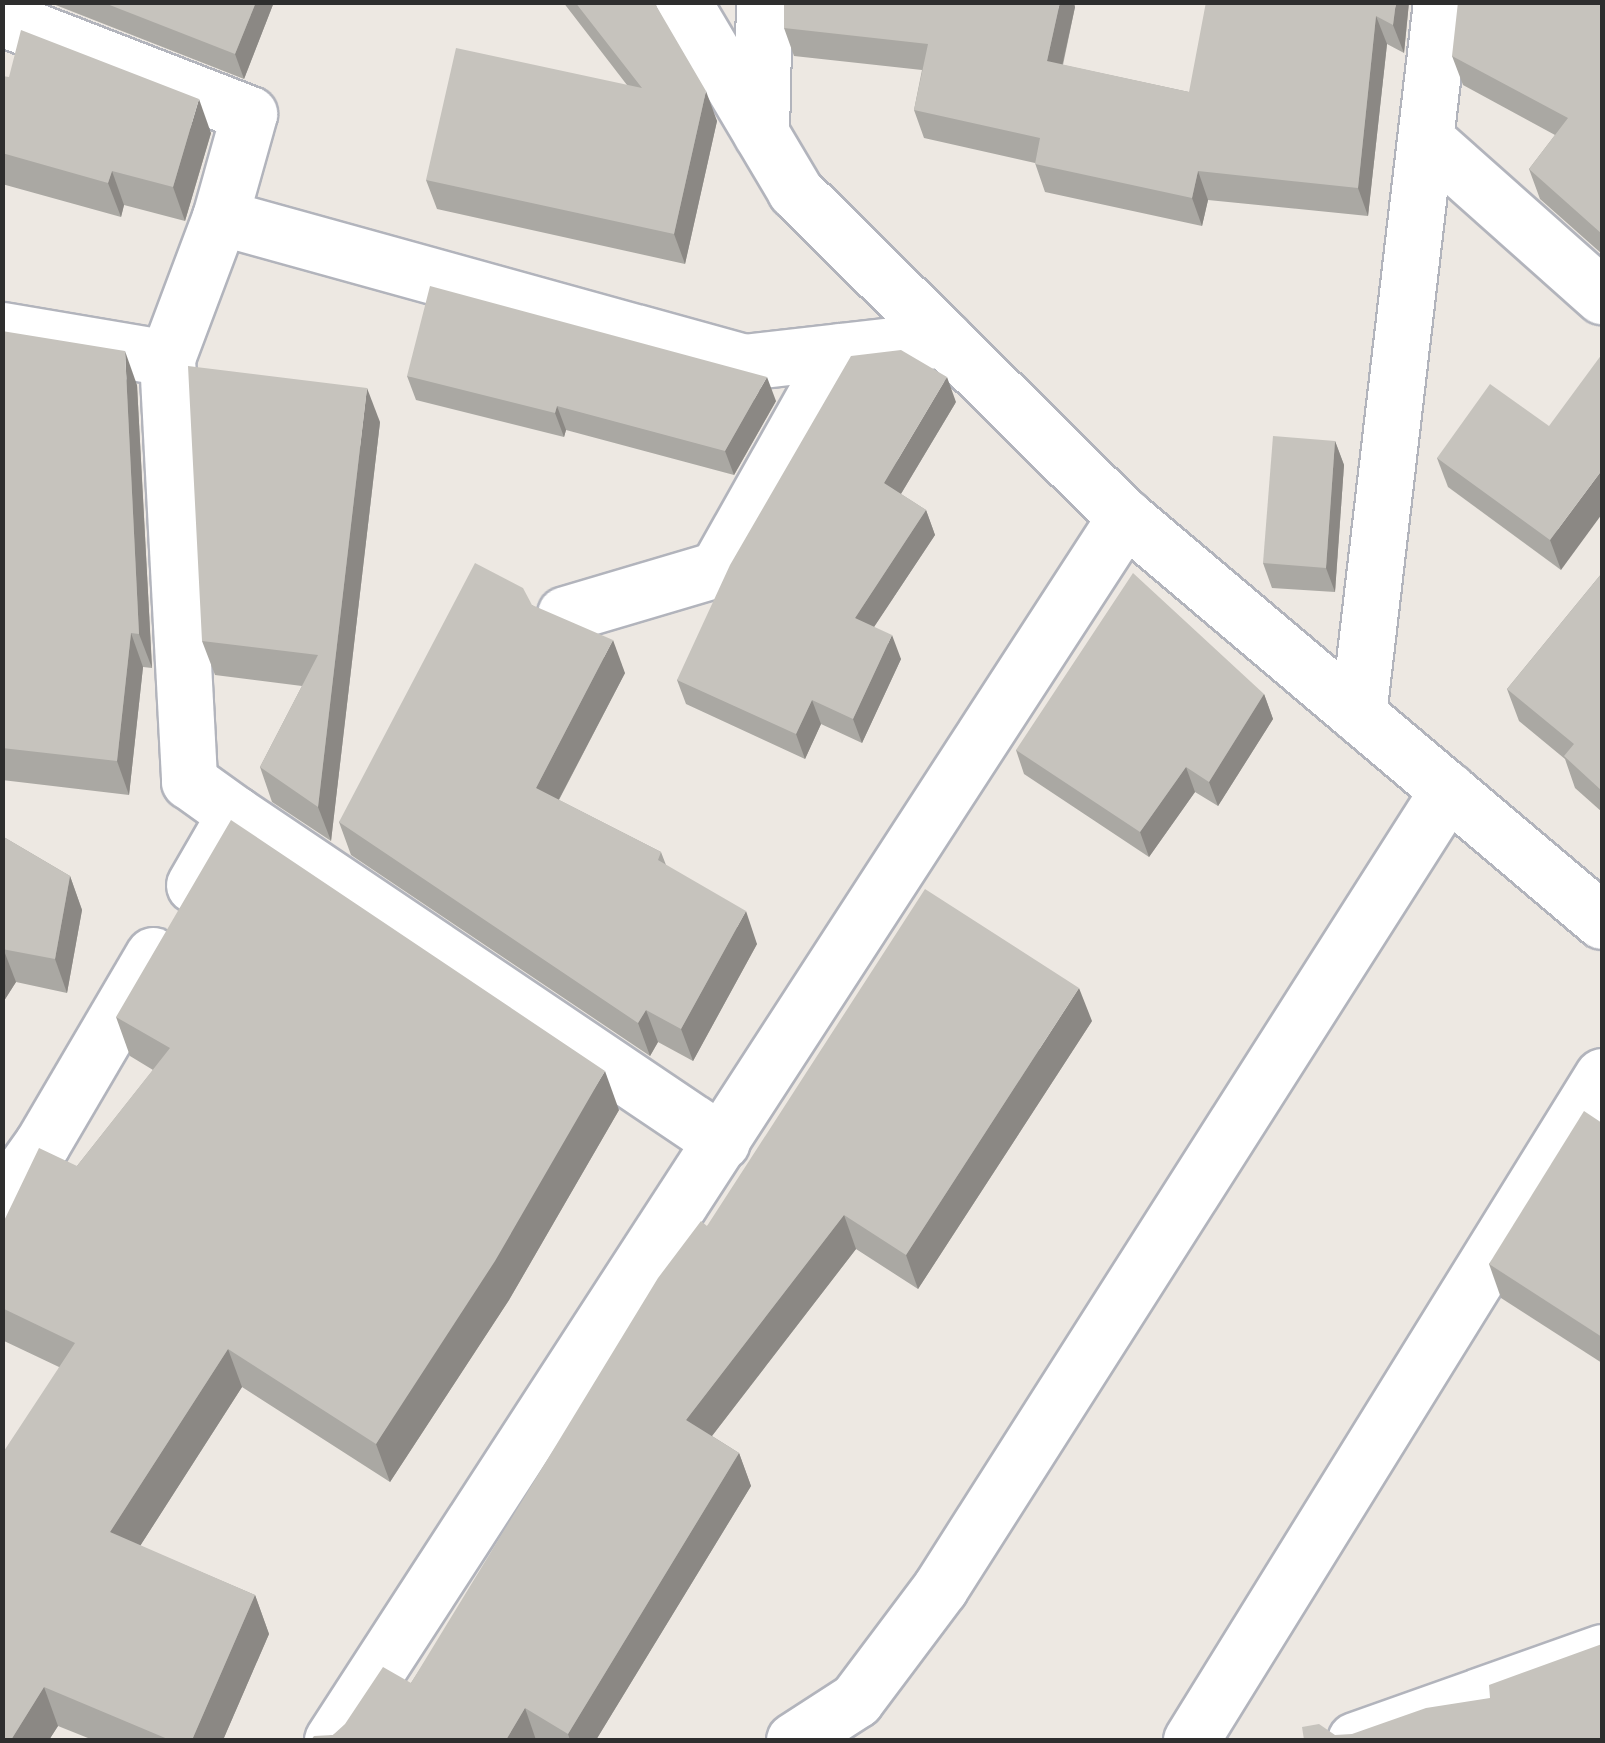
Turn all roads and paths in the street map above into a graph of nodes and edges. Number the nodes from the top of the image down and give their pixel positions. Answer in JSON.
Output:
{"nodes":[{"id":1,"x":683,"y":2,"type":"edge"},
{"id":2,"x":764,"y":2,"type":"edge"},
{"id":3,"x":1442,"y":2,"type":"edge"},
{"id":4,"x":2,"y":18,"type":"edge"},
{"id":5,"x":761,"y":134,"type":"junction"},
{"id":6,"x":1428,"y":142,"type":"junction"},
{"id":7,"x":220,"y":217,"type":"junction"},
{"id":8,"x":1602,"y":296,"type":"edge"},
{"id":9,"x":2,"y":330,"type":"edge"},
{"id":10,"x":945,"y":338,"type":"junction"},
{"id":11,"x":840,"y":350,"type":"junction"},
{"id":12,"x":167,"y":358,"type":"junction"},
{"id":13,"x":1125,"y":516,"type":"junction"},
{"id":14,"x":565,"y":614,"type":"edge"},
{"id":15,"x":1358,"y":714,"type":"junction"},
{"id":16,"x":1448,"y":790,"type":"junction"},
{"id":17,"x":236,"y":814,"type":"junction"},
{"id":18,"x":1602,"y":921,"type":"edge"},
{"id":19,"x":1602,"y":1076,"type":"edge"},
{"id":20,"x":722,"y":1142,"type":"junction"},
{"id":21,"x":2,"y":1200,"type":"edge"},
{"id":22,"x":1602,"y":1652,"type":"edge"},
{"id":23,"x":332,"y":1740,"type":"edge"},
{"id":24,"x":794,"y":1740,"type":"edge"},
{"id":25,"x":1191,"y":1740,"type":"edge"},
{"id":26,"x":1355,"y":1740,"type":"edge"}],
"edges":[{"from":1,"to":5,"type":"street"},
{"from":2,"to":5,"type":"street"},
{"from":3,"to":6,"type":"street"},
{"from":4,"to":7,"type":"street"},
{"from":5,"to":10,"type":"street"},
{"from":6,"to":8,"type":"street"},
{"from":6,"to":15,"type":"street"},
{"from":7,"to":11,"type":"street"},
{"from":7,"to":12,"type":"street"},
{"from":9,"to":12,"type":"street"},
{"from":10,"to":11,"type":"street"},
{"from":10,"to":13,"type":"street"},
{"from":11,"to":14,"type":"street"},
{"from":12,"to":17,"type":"street"},
{"from":13,"to":15,"type":"street"},
{"from":13,"to":20,"type":"street"},
{"from":15,"to":16,"type":"street"},
{"from":16,"to":18,"type":"street"},
{"from":16,"to":24,"type":"street"},
{"from":17,"to":20,"type":"street"},
{"from":17,"to":21,"type":"street"},
{"from":19,"to":25,"type":"street"},
{"from":20,"to":23,"type":"street"},
{"from":22,"to":26,"type":"street"}]}
